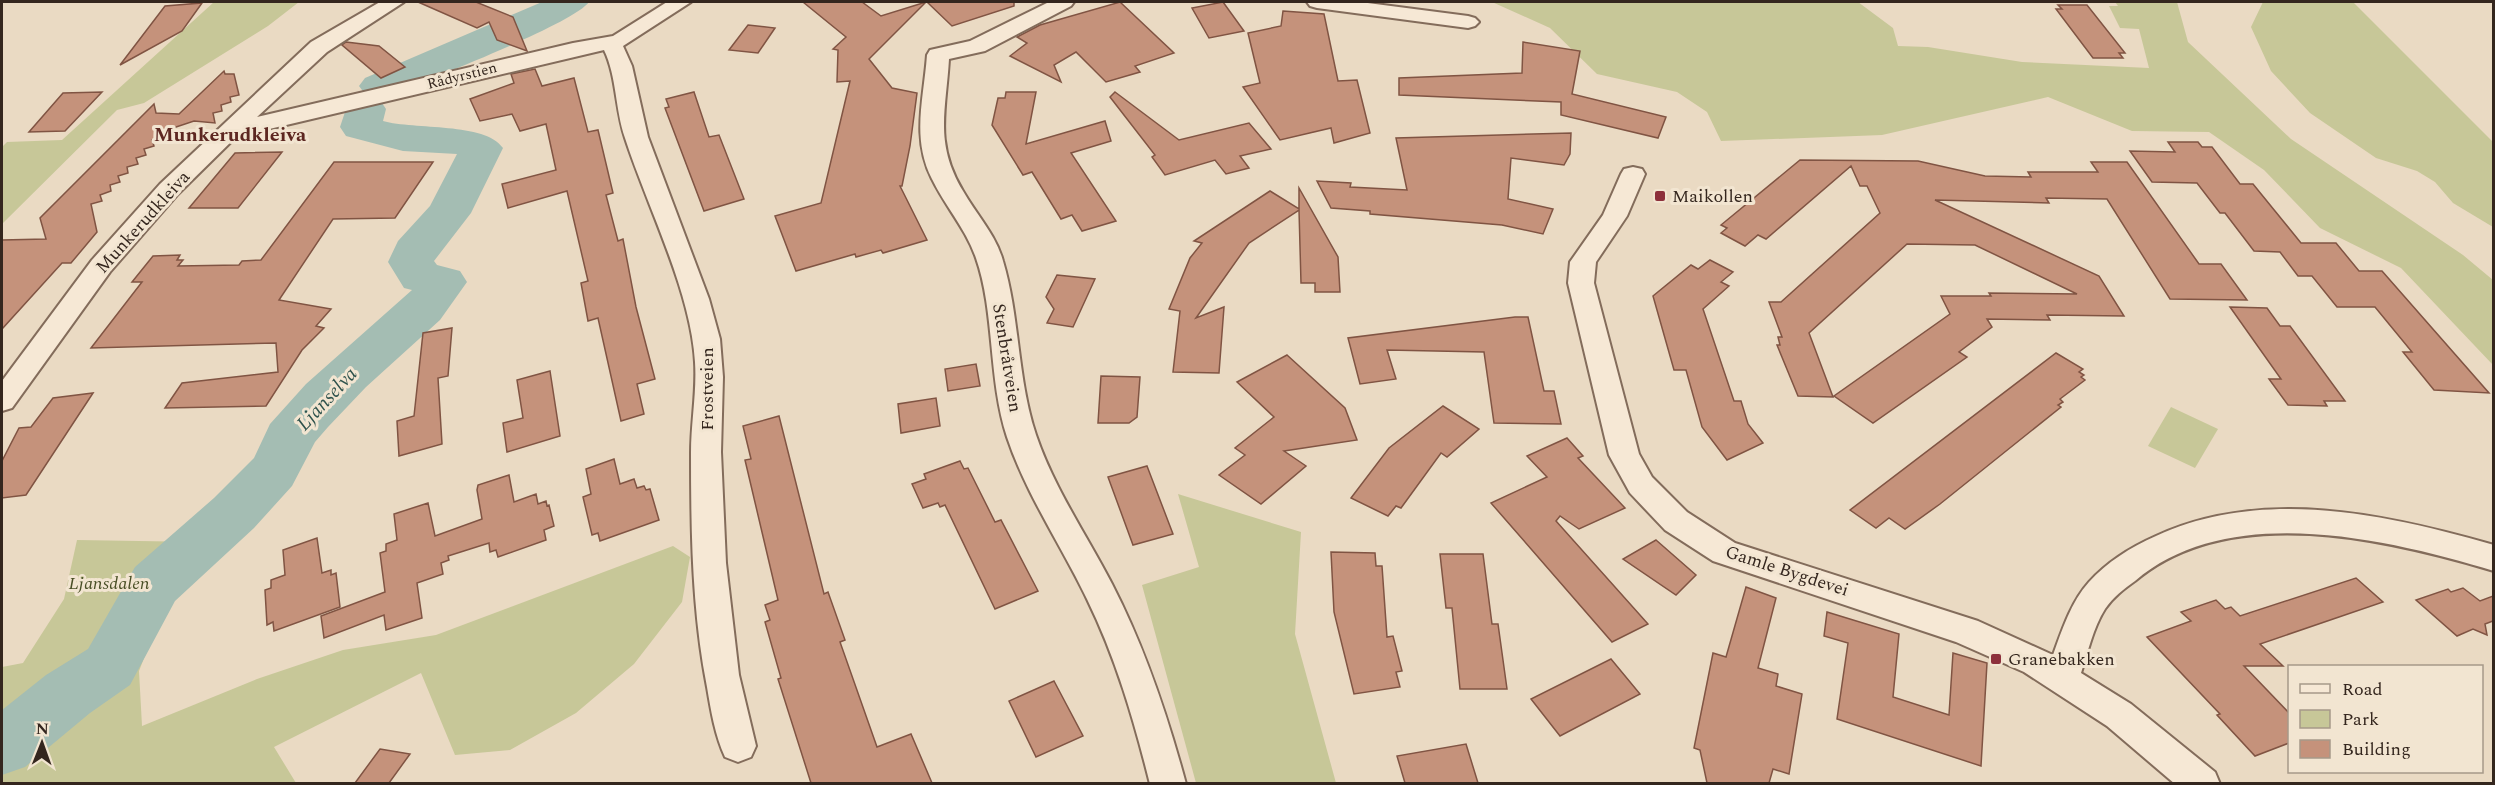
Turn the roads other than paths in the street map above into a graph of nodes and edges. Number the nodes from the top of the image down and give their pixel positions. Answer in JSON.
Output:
{"nodes":[{"id":1,"x":394,"y":2,"type":"edge"},
{"id":2,"x":681,"y":2,"type":"edge"},
{"id":3,"x":1064,"y":2,"type":"edge"},
{"id":4,"x":1317,"y":2,"type":"edge"},
{"id":5,"x":1468,"y":22,"type":"dead end"},
{"id":6,"x":612,"y":45,"type":"junction"},
{"id":7,"x":232,"y":127,"type":"junction"},
{"id":8,"x":1633,"y":174,"type":"dead end"},
{"id":9,"x":2,"y":401,"type":"edge"},
{"id":10,"x":2493,"y":558,"type":"edge"},
{"id":11,"x":2063,"y":677,"type":"junction"},
{"id":12,"x":738,"y":746,"type":"dead end"},
{"id":13,"x":1168,"y":783,"type":"edge"},
{"id":14,"x":2202,"y":783,"type":"edge"}],
"edges":[{"from":1,"to":7,"type":"street","name":"Munkerudkleiva"},
{"from":2,"to":6,"type":"street","name":"Rådyrstien"},
{"from":3,"to":13,"type":"street","name":"Stenbråtveien"},
{"from":4,"to":5,"type":"street"},
{"from":6,"to":7,"type":"street","name":"Rådyrstien"},
{"from":6,"to":12,"type":"street","name":"Frostveien"},
{"from":7,"to":9,"type":"street","name":"Munkerudkleiva"},
{"from":8,"to":11,"type":"street","name":"Gamle Bygdevei"},
{"from":10,"to":11,"type":"street"},
{"from":11,"to":14,"type":"street","name":"Gamle Bygdevei"}]}
